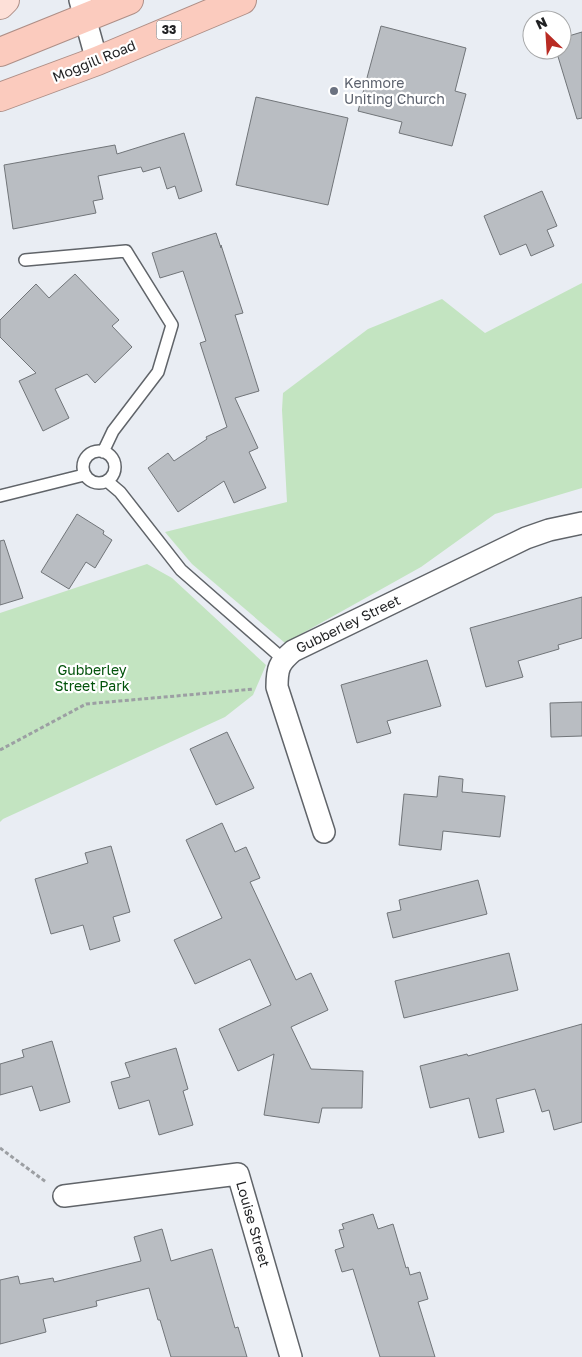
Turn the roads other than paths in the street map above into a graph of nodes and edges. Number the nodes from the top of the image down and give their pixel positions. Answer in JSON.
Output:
{"nodes":[{"id":1,"x":5,"y":0,"type":"edge"},
{"id":2,"x":129,"y":0,"type":"edge"},
{"id":3,"x":242,"y":0,"type":"edge"},
{"id":4,"x":0,"y":5,"type":"edge"},
{"id":5,"x":82,"y":9,"type":"edge"},
{"id":6,"x":0,"y":52,"type":"edge"},
{"id":7,"x":97,"y":61,"type":"junction"},
{"id":8,"x":0,"y":97,"type":"edge"},
{"id":9,"x":25,"y":260,"type":"dead end"},
{"id":10,"x":103,"y":452,"type":"junction"},
{"id":11,"x":84,"y":475,"type":"junction"},
{"id":12,"x":108,"y":481,"type":"junction"},
{"id":13,"x":0,"y":496,"type":"edge"},
{"id":14,"x":582,"y":523,"type":"edge"},
{"id":15,"x":283,"y":659,"type":"junction"},
{"id":16,"x":324,"y":832,"type":"dead end"},
{"id":17,"x":64,"y":1196,"type":"road end"},
{"id":18,"x":291,"y":1357,"type":"edge"}],
"edges":[{"from":1,"to":4,"type":"main road"},
{"from":2,"to":5,"type":"highway"},
{"from":3,"to":7,"type":"highway","name":"Moggill Road","number":"33"},
{"from":5,"to":6,"type":"highway"},
{"from":5,"to":7,"type":"street"},
{"from":7,"to":8,"type":"highway","name":"Moggill Road","number":"33"},
{"from":9,"to":10,"type":"lane"},
{"from":10,"to":11,"type":"lane"},
{"from":10,"to":12,"type":"lane"},
{"from":11,"to":12,"type":"lane"},
{"from":11,"to":13,"type":"lane"},
{"from":12,"to":15,"type":"lane"},
{"from":14,"to":15,"type":"street","name":"Gubberley Street"},
{"from":15,"to":16,"type":"street","name":"Gubberley Street"},
{"from":17,"to":18,"type":"street","name":"Louise Street"}]}
